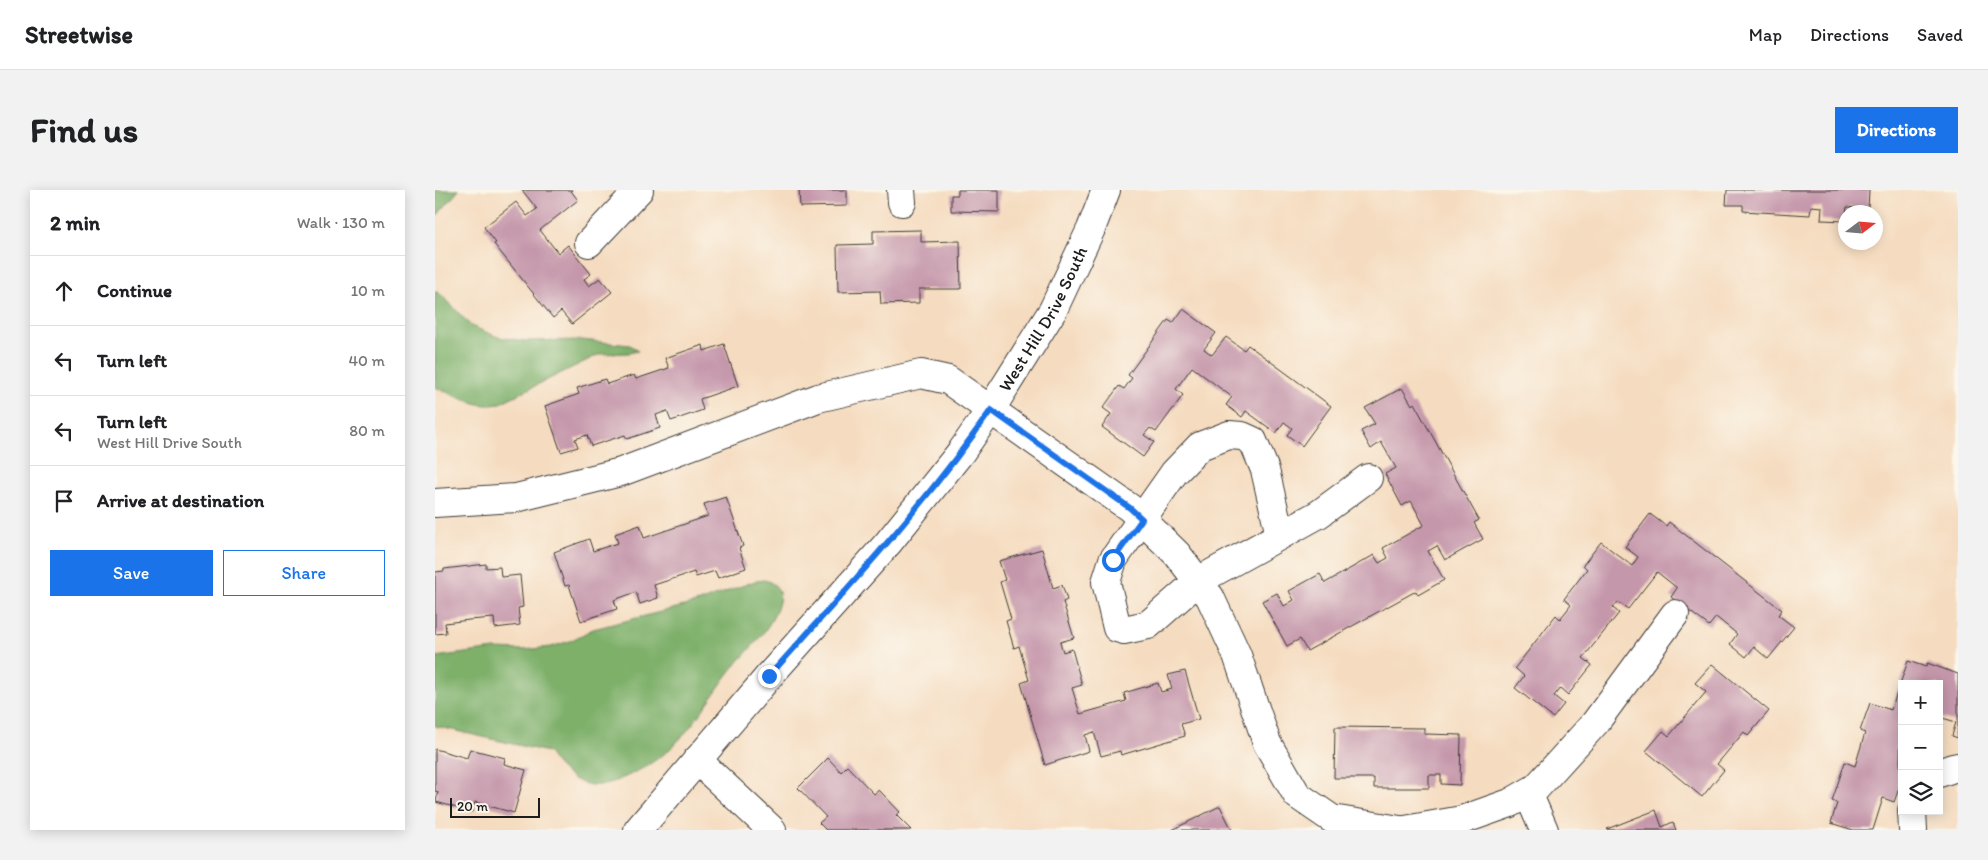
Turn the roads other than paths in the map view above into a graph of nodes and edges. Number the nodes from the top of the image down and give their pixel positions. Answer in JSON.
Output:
{"nodes":[{"id":1,"x":639,"y":190,"type":"edge"},
{"id":2,"x":1106,"y":190,"type":"edge"},
{"id":3,"x":589,"y":243,"type":"dead end"},
{"id":4,"x":991,"y":410,"type":"junction"},
{"id":5,"x":1367,"y":478,"type":"dead end"},
{"id":6,"x":435,"y":502,"type":"edge"},
{"id":7,"x":1142,"y":519,"type":"junction"},
{"id":8,"x":1280,"y":534,"type":"junction"},
{"id":9,"x":1198,"y":581,"type":"junction"},
{"id":10,"x":1675,"y":614,"type":"dead end"},
{"id":11,"x":697,"y":760,"type":"junction"},
{"id":12,"x":1958,"y":768,"type":"edge"},
{"id":13,"x":1943,"y":772,"type":"edge"},
{"id":14,"x":1528,"y":792,"type":"junction"},
{"id":15,"x":1912,"y":815,"type":"edge"},
{"id":16,"x":1326,"y":825,"type":"edge"},
{"id":17,"x":1463,"y":825,"type":"edge"},
{"id":18,"x":638,"y":830,"type":"edge"},
{"id":19,"x":772,"y":830,"type":"edge"},
{"id":20,"x":1400,"y":830,"type":"edge"},
{"id":21,"x":1405,"y":830,"type":"edge"},
{"id":22,"x":1544,"y":830,"type":"edge"},
{"id":23,"x":1913,"y":830,"type":"edge"}],
"edges":[{"from":1,"to":3,"type":"street"},
{"from":2,"to":4,"type":"street","name":"West Hill Drive South"},
{"from":4,"to":6,"type":"street"},
{"from":4,"to":7,"type":"street"},
{"from":4,"to":11,"type":"street","name":"West Hill Drive South"},
{"from":5,"to":8,"type":"street"},
{"from":7,"to":8,"type":"street"},
{"from":7,"to":9,"type":"street"},
{"from":7,"to":9,"type":"street"},
{"from":8,"to":9,"type":"street"},
{"from":9,"to":16,"type":"street"},
{"from":10,"to":14,"type":"street"},
{"from":11,"to":18,"type":"street","name":"West Hill Drive South"},
{"from":11,"to":19,"type":"street"},
{"from":12,"to":13,"type":"street"},
{"from":14,"to":17,"type":"street"},
{"from":14,"to":22,"type":"street"},
{"from":15,"to":23,"type":"street"},
{"from":16,"to":20,"type":"street"},
{"from":17,"to":21,"type":"street"}]}
